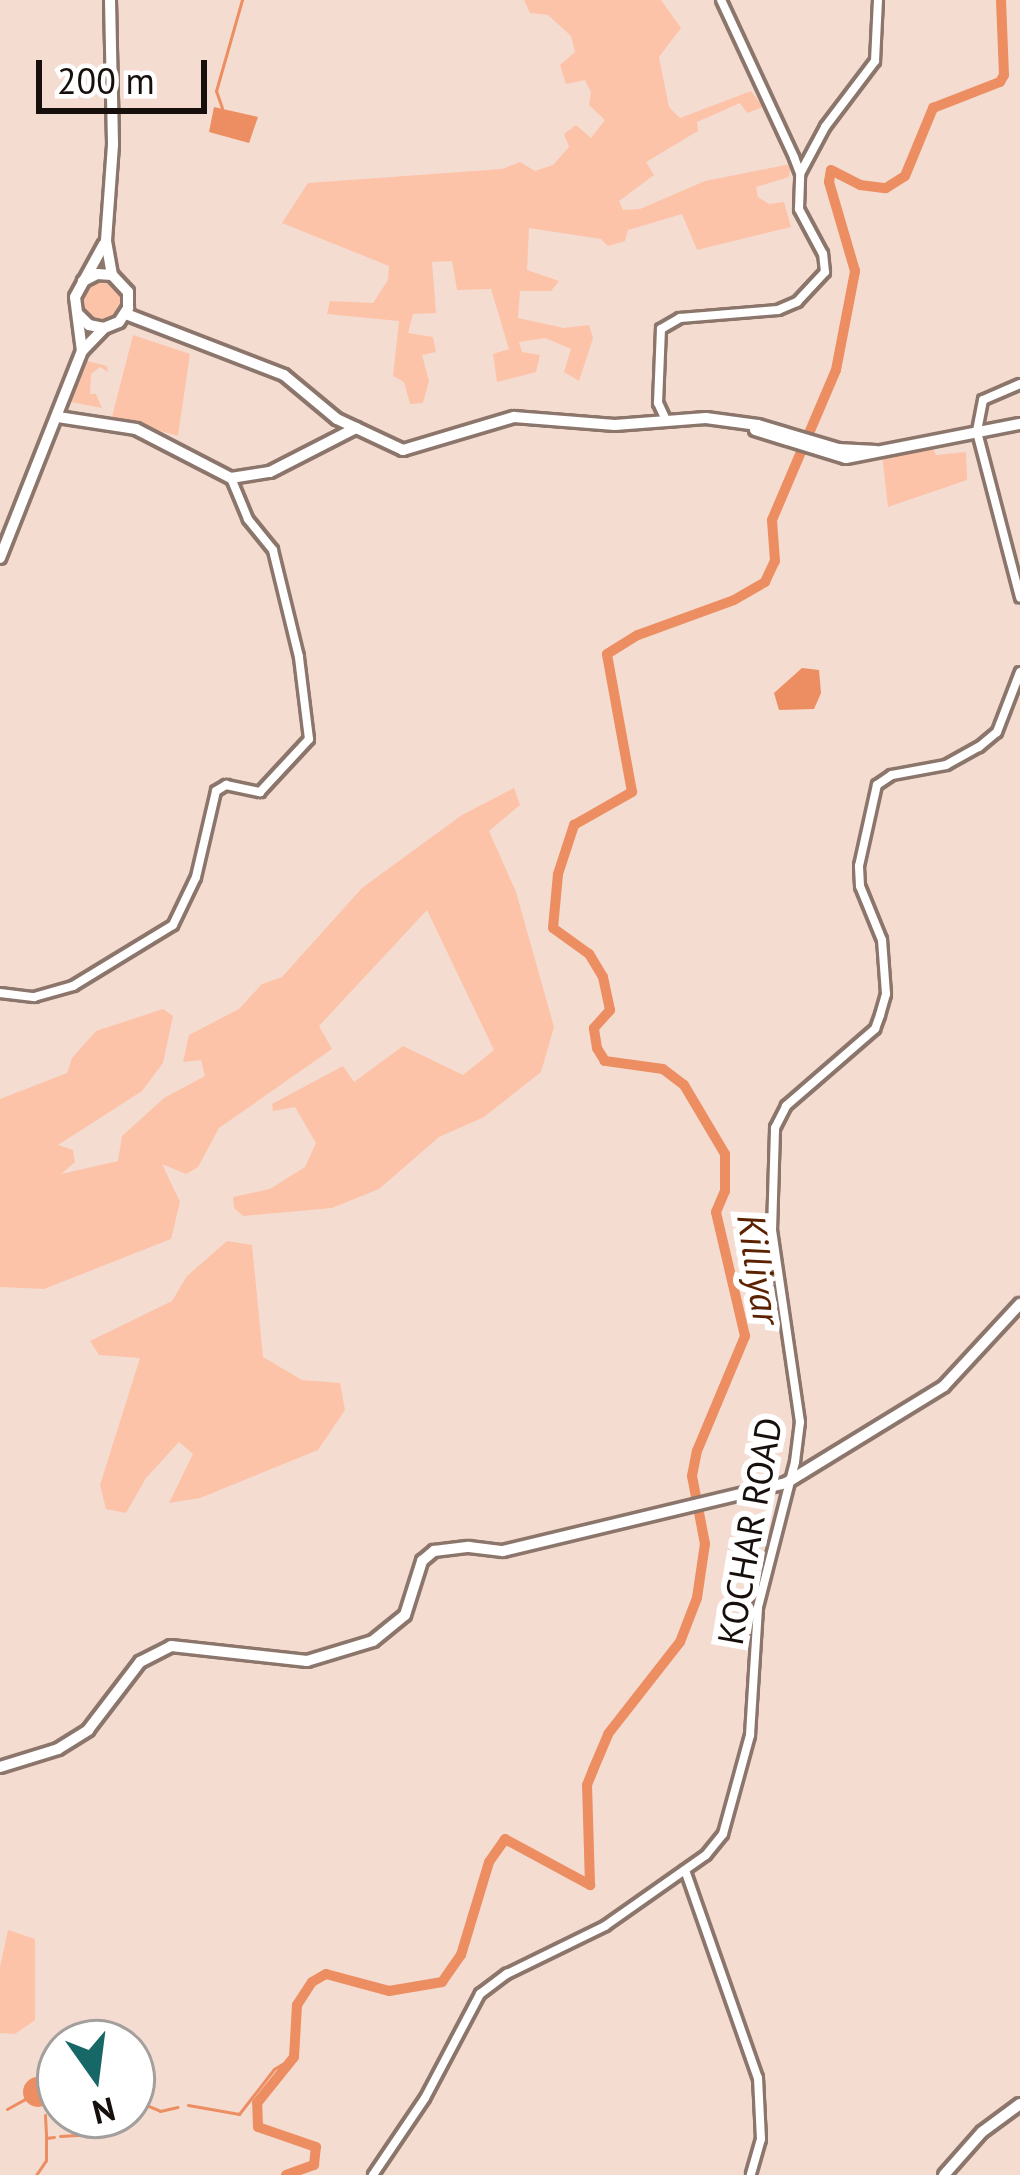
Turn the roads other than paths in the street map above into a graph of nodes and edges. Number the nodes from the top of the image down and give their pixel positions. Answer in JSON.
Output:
{"nodes":[{"id":1,"x":110,"y":0,"type":"edge"},
{"id":2,"x":721,"y":0,"type":"edge"},
{"id":3,"x":878,"y":0,"type":"edge"},
{"id":4,"x":800,"y":173,"type":"junction"},
{"id":5,"x":106,"y":241,"type":"junction"},
{"id":6,"x":112,"y":275,"type":"junction"},
{"id":7,"x":83,"y":281,"type":"junction"},
{"id":8,"x":78,"y":314,"type":"junction"},
{"id":9,"x":126,"y":314,"type":"junction"},
{"id":10,"x":104,"y":328,"type":"junction"},
{"id":11,"x":82,"y":351,"type":"junction"},
{"id":12,"x":1020,"y":384,"type":"edge"},
{"id":13,"x":58,"y":417,"type":"junction"},
{"id":14,"x":666,"y":420,"type":"junction"},
{"id":15,"x":1020,"y":424,"type":"edge"},
{"id":16,"x":356,"y":428,"type":"junction"},
{"id":17,"x":977,"y":432,"type":"junction"},
{"id":18,"x":231,"y":478,"type":"junction"},
{"id":19,"x":0,"y":526,"type":"edge"},
{"id":20,"x":15,"y":530,"type":"junction"},
{"id":21,"x":0,"y":558,"type":"edge"},
{"id":22,"x":1020,"y":597,"type":"edge"},
{"id":23,"x":1020,"y":671,"type":"edge"},
{"id":24,"x":0,"y":993,"type":"edge"},
{"id":25,"x":1020,"y":1304,"type":"edge"},
{"id":26,"x":786,"y":1483,"type":"junction"},
{"id":27,"x":0,"y":1767,"type":"edge"},
{"id":28,"x":685,"y":1870,"type":"junction"},
{"id":29,"x":1020,"y":2108,"type":"edge"},
{"id":30,"x":373,"y":2175,"type":"edge"},
{"id":31,"x":752,"y":2175,"type":"edge"},
{"id":32,"x":944,"y":2175,"type":"edge"},
{"id":33,"x":953,"y":2175,"type":"edge"}],
"edges":[{"from":1,"to":5,"type":"main road"},
{"from":2,"to":4,"type":"street"},
{"from":3,"to":4,"type":"street"},
{"from":4,"to":14,"type":"street"},
{"from":5,"to":6,"type":"main road"},
{"from":5,"to":7,"type":"main road"},
{"from":6,"to":7,"type":"main road"},
{"from":6,"to":9,"type":"main road"},
{"from":7,"to":8,"type":"main road"},
{"from":8,"to":10,"type":"main road"},
{"from":8,"to":11,"type":"main road"},
{"from":9,"to":10,"type":"main road"},
{"from":9,"to":16,"type":"main road"},
{"from":10,"to":11,"type":"main road"},
{"from":11,"to":13,"type":"main road"},
{"from":12,"to":17,"type":"street"},
{"from":13,"to":18,"type":"main road"},
{"from":13,"to":20,"type":"main road"},
{"from":14,"to":16,"type":"main road"},
{"from":14,"to":17,"type":"main road"},
{"from":15,"to":17,"type":"main road"},
{"from":16,"to":18,"type":"main road"},
{"from":17,"to":22,"type":"street"},
{"from":18,"to":24,"type":"street"},
{"from":19,"to":20,"type":"street"},
{"from":20,"to":21,"type":"main road"},
{"from":23,"to":26,"type":"street","name":"KOCHAR ROAD"},
{"from":25,"to":26,"type":"main road"},
{"from":26,"to":27,"type":"main road"},
{"from":26,"to":28,"type":"street","name":"KOCHAR ROAD"},
{"from":28,"to":30,"type":"street","name":"KOCHAR ROAD"},
{"from":28,"to":31,"type":"street"},
{"from":29,"to":32,"type":"main road"},
{"from":29,"to":33,"type":"main road"}]}
